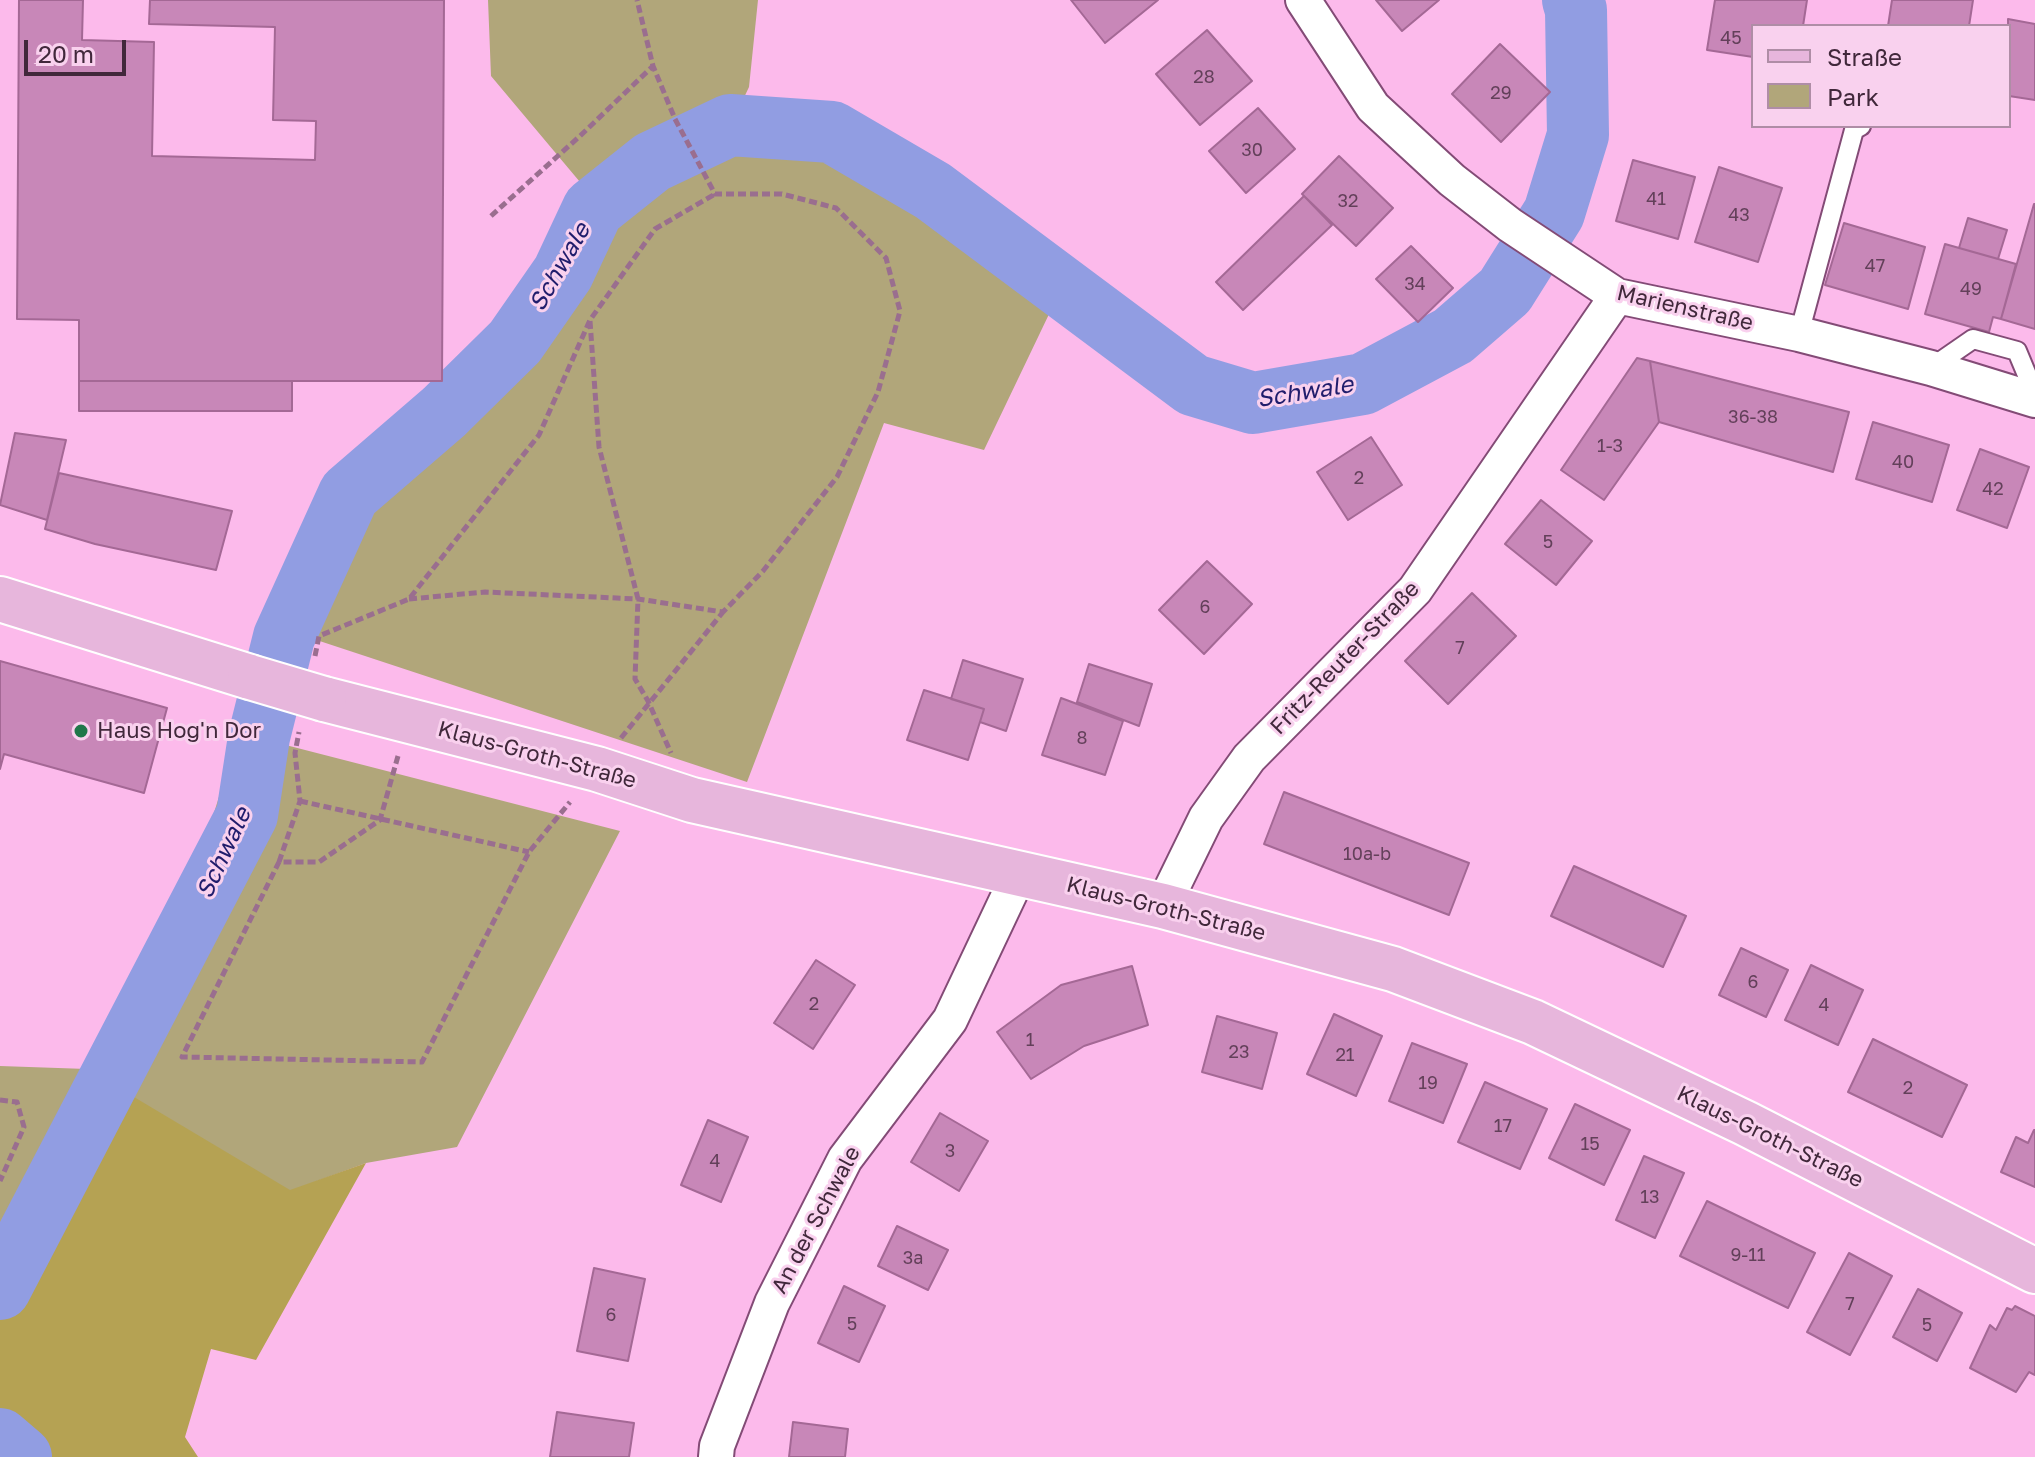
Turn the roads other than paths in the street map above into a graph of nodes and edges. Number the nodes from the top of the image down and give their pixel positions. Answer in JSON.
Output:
{"nodes":[{"id":1,"x":1303,"y":0,"type":"edge"},
{"id":2,"x":1858,"y":128,"type":"edge"},
{"id":3,"x":1617,"y":296,"type":"junction"},
{"id":4,"x":1799,"y":334,"type":"junction"},
{"id":5,"x":2035,"y":397,"type":"edge"},
{"id":6,"x":0,"y":599,"type":"edge"},
{"id":7,"x":1019,"y":874,"type":"junction"},
{"id":8,"x":1163,"y":906,"type":"junction"},
{"id":9,"x":2035,"y":1271,"type":"edge"},
{"id":10,"x":716,"y":1457,"type":"edge"}],
"edges":[{"from":1,"to":3,"type":"street","name":"Marienstraße"},
{"from":2,"to":4,"type":"lane"},
{"from":3,"to":4,"type":"street","name":"Marienstraße"},
{"from":3,"to":8,"type":"street","name":"Fritz-Reuter-Straße"},
{"from":4,"to":5,"type":"street","name":"Marienstraße"},
{"from":6,"to":7,"type":"main road","name":"Klaus-Groth-Straße","bridge":true},
{"from":7,"to":8,"type":"main road","name":"Klaus-Groth-Straße"},
{"from":7,"to":10,"type":"street","name":"An der Schwale"},
{"from":8,"to":9,"type":"main road","name":"Klaus-Groth-Straße"}]}
